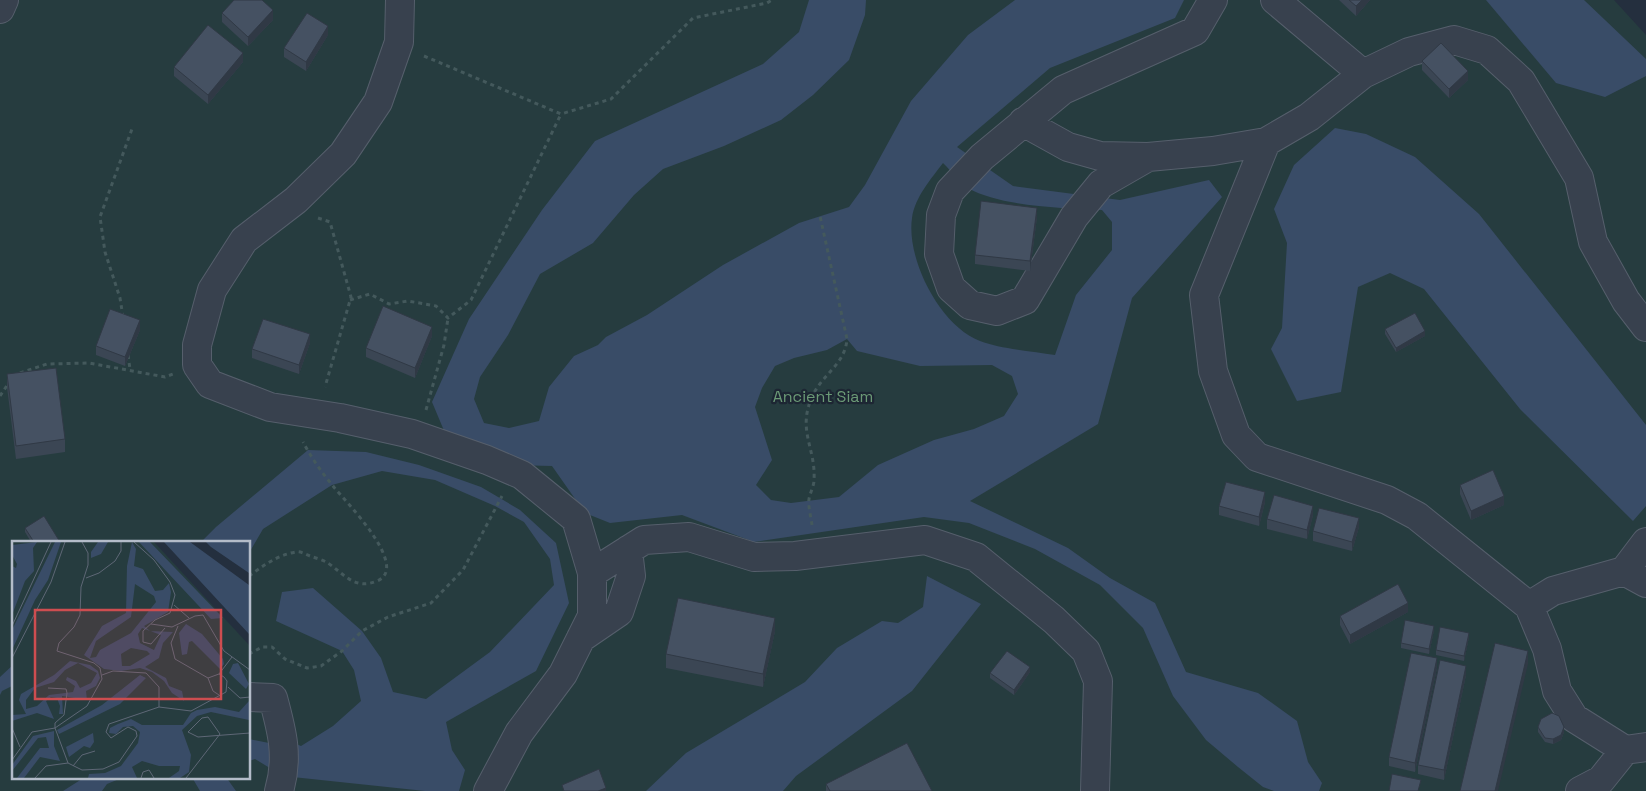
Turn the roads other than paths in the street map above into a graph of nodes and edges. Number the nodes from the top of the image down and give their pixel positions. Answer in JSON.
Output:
{"nodes":[{"id":1,"x":4,"y":0,"type":"edge"},
{"id":2,"x":400,"y":0,"type":"edge"},
{"id":3,"x":1213,"y":0,"type":"edge"},
{"id":4,"x":1275,"y":0,"type":"edge"},
{"id":5,"x":0,"y":9,"type":"edge"},
{"id":6,"x":1363,"y":74,"type":"junction"},
{"id":7,"x":1023,"y":122,"type":"junction"},
{"id":8,"x":1266,"y":142,"type":"junction"},
{"id":9,"x":1148,"y":157,"type":"junction"},
{"id":10,"x":1646,"y":327,"type":"edge"},
{"id":11,"x":1646,"y":542,"type":"edge"},
{"id":12,"x":628,"y":550,"type":"junction"},
{"id":13,"x":592,"y":573,"type":"junction"},
{"id":14,"x":1635,"y":577,"type":"edge"},
{"id":15,"x":1529,"y":606,"type":"junction"},
{"id":16,"x":581,"y":638,"type":"junction"},
{"id":17,"x":250,"y":697,"type":"edge"},
{"id":18,"x":1636,"y":748,"type":"edge"},
{"id":19,"x":281,"y":784,"type":"edge"},
{"id":20,"x":488,"y":791,"type":"edge"},
{"id":21,"x":1095,"y":791,"type":"edge"},
{"id":22,"x":1580,"y":791,"type":"edge"}],
"edges":[{"from":1,"to":5,"type":"lane"},
{"from":2,"to":13,"type":"lane"},
{"from":3,"to":7,"type":"lane"},
{"from":4,"to":6,"type":"lane"},
{"from":6,"to":8,"type":"lane"},
{"from":6,"to":10,"type":"lane"},
{"from":7,"to":9,"type":"lane"},
{"from":7,"to":9,"type":"lane"},
{"from":8,"to":9,"type":"lane"},
{"from":8,"to":15,"type":"lane"},
{"from":11,"to":14,"type":"lane"},
{"from":12,"to":13,"type":"lane"},
{"from":12,"to":16,"type":"lane"},
{"from":12,"to":21,"type":"lane"},
{"from":13,"to":16,"type":"lane"},
{"from":14,"to":15,"type":"lane"},
{"from":15,"to":18,"type":"lane"},
{"from":16,"to":20,"type":"lane"},
{"from":17,"to":19,"type":"lane"},
{"from":18,"to":22,"type":"lane"}]}
